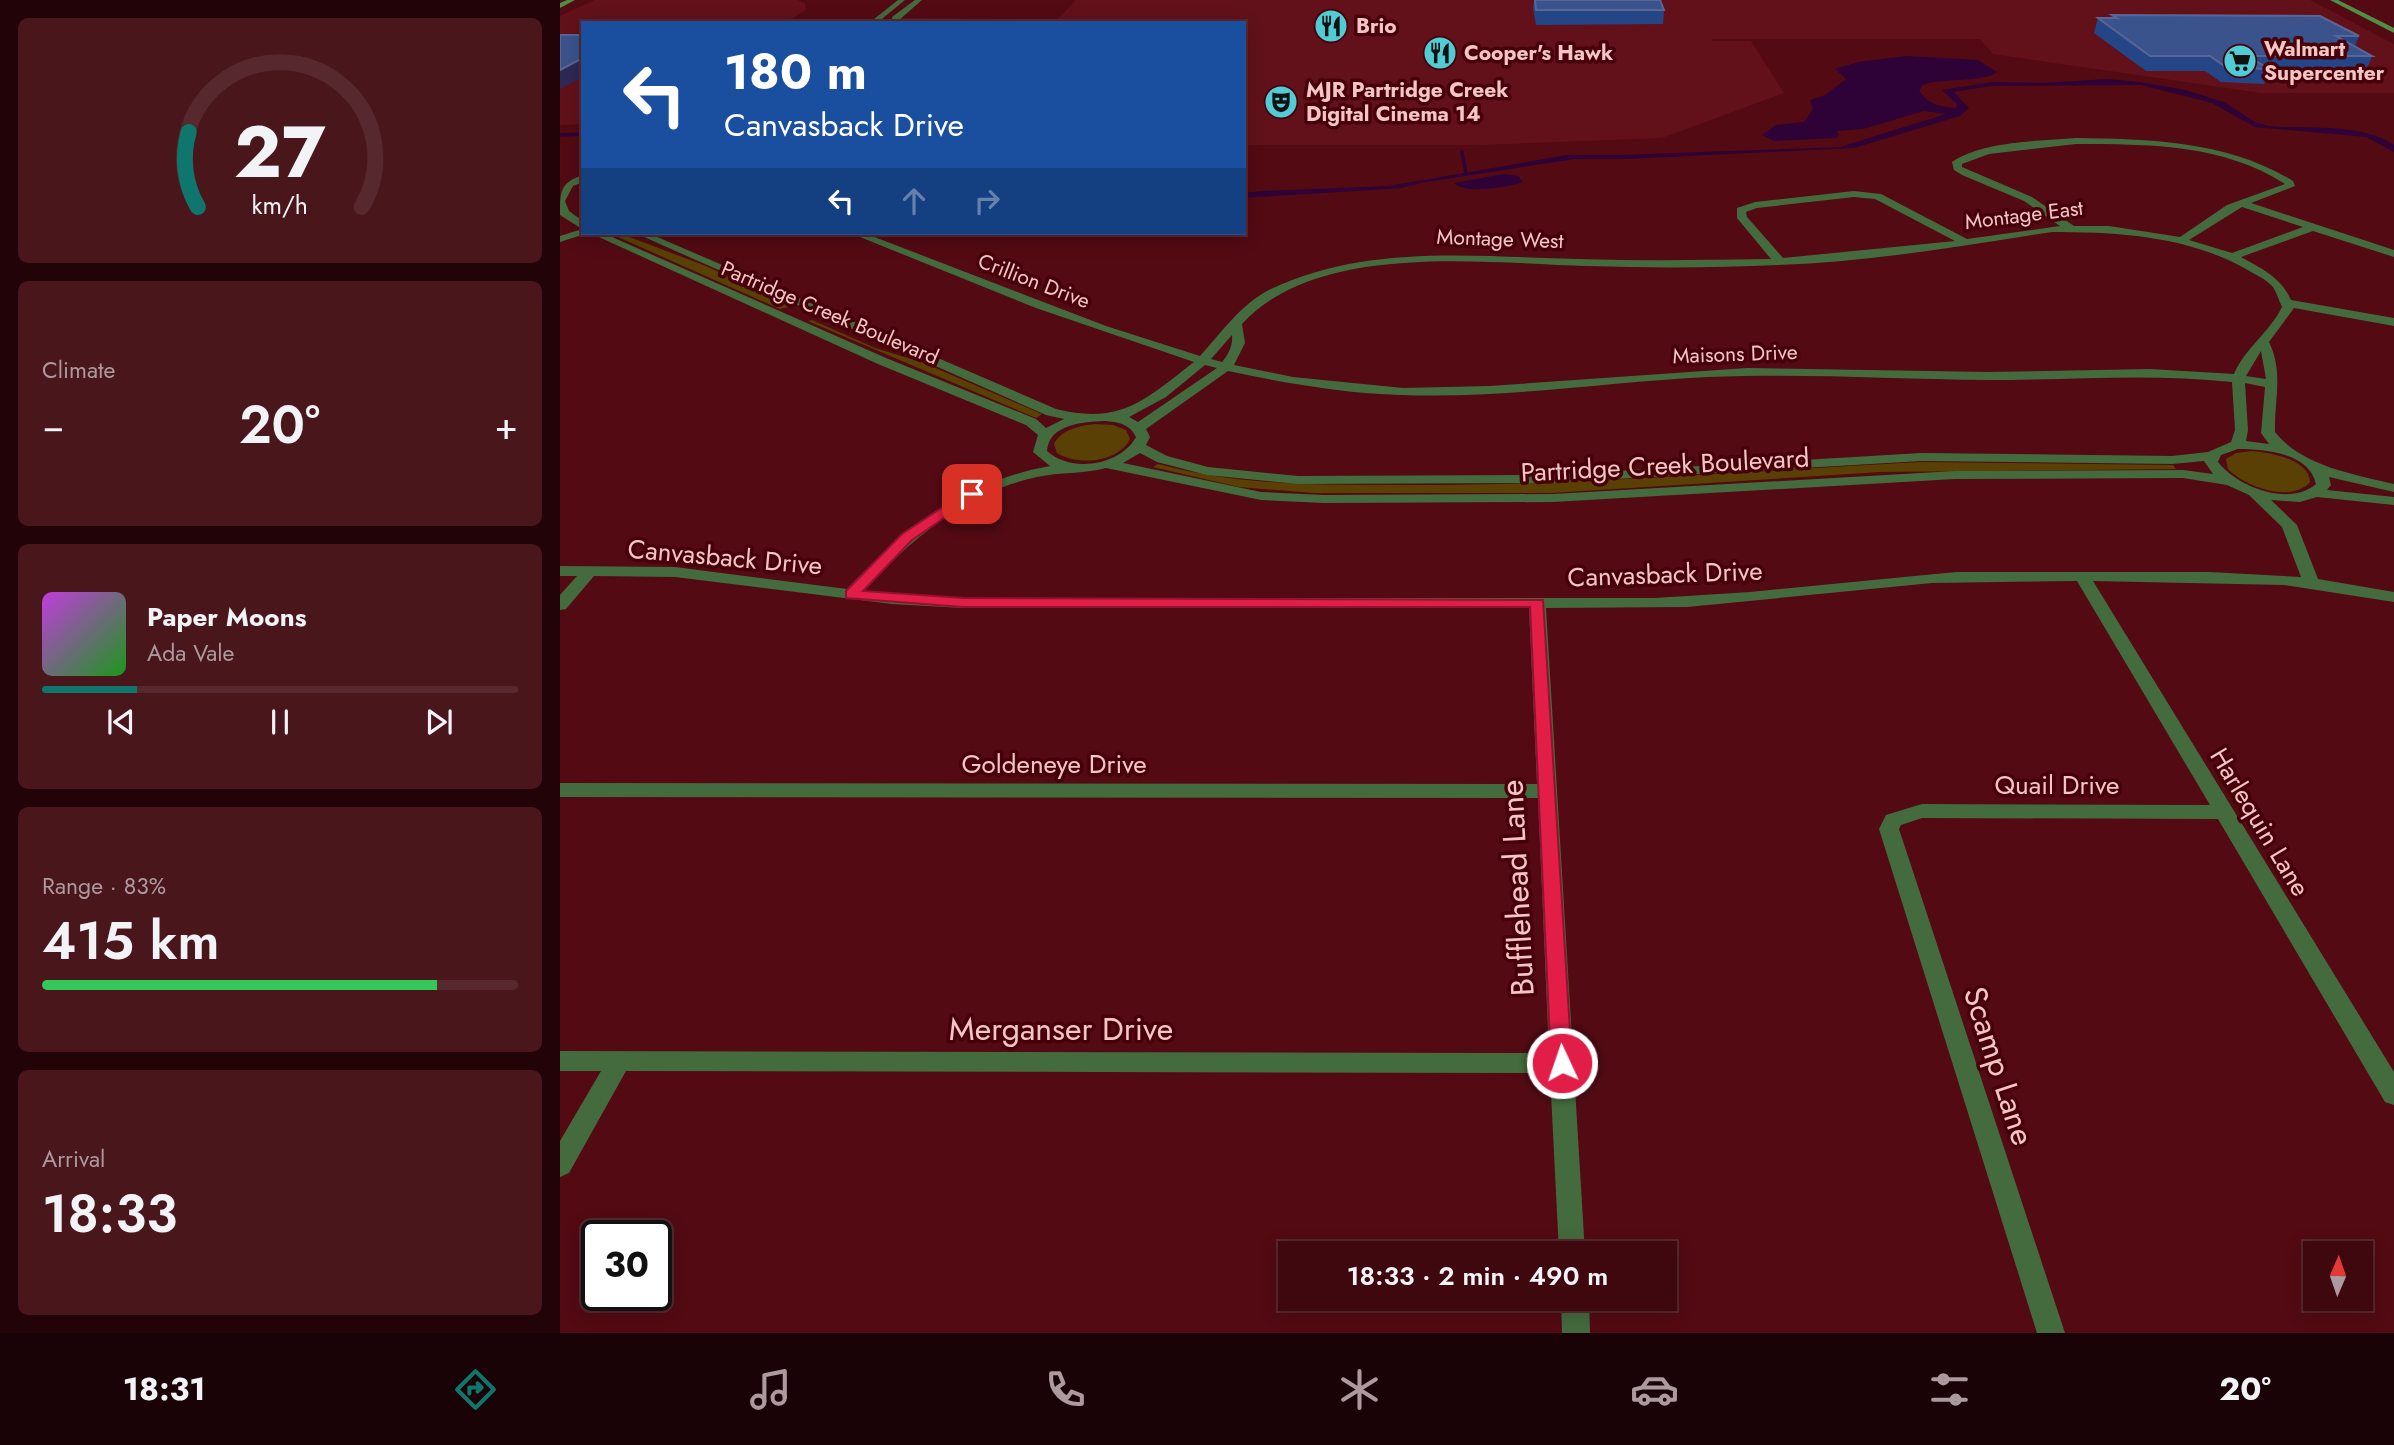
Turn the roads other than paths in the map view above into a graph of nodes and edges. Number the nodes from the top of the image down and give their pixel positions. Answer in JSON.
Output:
{"nodes":[{"id":1,"x":572,"y":0,"type":"edge"},
{"id":2,"x":902,"y":0,"type":"edge"},
{"id":3,"x":919,"y":0,"type":"edge"},
{"id":4,"x":2333,"y":0,"type":"edge"},
{"id":5,"x":560,"y":6,"type":"edge"},
{"id":6,"x":875,"y":21,"type":"edge"},
{"id":7,"x":893,"y":21,"type":"edge"},
{"id":8,"x":2394,"y":31,"type":"edge"},
{"id":9,"x":581,"y":179,"type":"edge"},
{"id":10,"x":560,"y":201,"type":"edge"},
{"id":11,"x":560,"y":201,"type":"edge"},
{"id":12,"x":2244,"y":204,"type":"junction"},
{"id":13,"x":581,"y":225,"type":"edge"},
{"id":14,"x":2313,"y":227,"type":"junction"},
{"id":15,"x":2070,"y":228,"type":"junction"},
{"id":16,"x":581,"y":233,"type":"edge"},
{"id":17,"x":599,"y":235,"type":"edge"},
{"id":18,"x":645,"y":235,"type":"edge"},
{"id":19,"x":860,"y":235,"type":"edge"},
{"id":20,"x":560,"y":239,"type":"edge"},
{"id":21,"x":2182,"y":240,"type":"junction"},
{"id":22,"x":1966,"y":243,"type":"junction"},
{"id":23,"x":2394,"y":254,"type":"edge"},
{"id":24,"x":2232,"y":257,"type":"junction"},
{"id":25,"x":1780,"y":262,"type":"junction"},
{"id":26,"x":2288,"y":303,"type":"junction"},
{"id":27,"x":2394,"y":321,"type":"edge"},
{"id":28,"x":1237,"y":326,"type":"junction"},
{"id":29,"x":2264,"y":344,"type":"junction"},
{"id":30,"x":1201,"y":362,"type":"junction"},
{"id":31,"x":1222,"y":368,"type":"junction"},
{"id":32,"x":2239,"y":378,"type":"junction"},
{"id":33,"x":2273,"y":384,"type":"junction"},
{"id":34,"x":1113,"y":418,"type":"junction"},
{"id":35,"x":1080,"y":419,"type":"junction"},
{"id":36,"x":1139,"y":428,"type":"junction"},
{"id":37,"x":1046,"y":435,"type":"junction"},
{"id":38,"x":2237,"y":445,"type":"junction"},
{"id":39,"x":1139,"y":447,"type":"junction"},
{"id":40,"x":2282,"y":450,"type":"junction"},
{"id":41,"x":1040,"y":453,"type":"junction"},
{"id":42,"x":2212,"y":456,"type":"junction"},
{"id":43,"x":1106,"y":464,"type":"junction"},
{"id":44,"x":1065,"y":467,"type":"junction"},
{"id":45,"x":2319,"y":470,"type":"junction"},
{"id":46,"x":1005,"y":478,"type":"junction"},
{"id":47,"x":2229,"y":481,"type":"junction"},
{"id":48,"x":2394,"y":488,"type":"edge"},
{"id":49,"x":2252,"y":491,"type":"junction"},
{"id":50,"x":2317,"y":493,"type":"junction"},
{"id":51,"x":2301,"y":497,"type":"junction"},
{"id":52,"x":2394,"y":501,"type":"edge"},
{"id":53,"x":2289,"y":525,"type":"junction"},
{"id":54,"x":560,"y":571,"type":"edge"},
{"id":55,"x":590,"y":571,"type":"junction"},
{"id":56,"x":2082,"y":576,"type":"junction"},
{"id":57,"x":2311,"y":581,"type":"junction"},
{"id":58,"x":851,"y":594,"type":"junction"},
{"id":59,"x":2394,"y":597,"type":"edge"},
{"id":60,"x":1537,"y":603,"type":"junction"},
{"id":61,"x":560,"y":605,"type":"edge"},
{"id":62,"x":560,"y":790,"type":"edge"},
{"id":63,"x":1547,"y":791,"type":"junction"},
{"id":64,"x":2223,"y":812,"type":"junction"},
{"id":65,"x":1894,"y":820,"type":"joint"},
{"id":66,"x":560,"y":1061,"type":"edge"},
{"id":67,"x":619,"y":1062,"type":"junction"},
{"id":68,"x":1562,"y":1063,"type":"junction"},
{"id":69,"x":2394,"y":1094,"type":"edge"},
{"id":70,"x":560,"y":1165,"type":"edge"},
{"id":71,"x":1571,"y":1241,"type":"edge"},
{"id":72,"x":1575,"y":1311,"type":"edge"},
{"id":73,"x":1576,"y":1333,"type":"edge"},
{"id":74,"x":2051,"y":1333,"type":"edge"}],
"edges":[{"from":1,"to":5,"type":"main road"},
{"from":2,"to":6,"type":"street"},
{"from":3,"to":7,"type":"street"},
{"from":4,"to":8,"type":"main road"},
{"from":9,"to":10,"type":"street"},
{"from":11,"to":13,"type":"street"},
{"from":12,"to":14,"type":"street"},
{"from":12,"to":15,"type":"street"},
{"from":12,"to":21,"type":"street"},
{"from":14,"to":23,"type":"street"},
{"from":14,"to":24,"type":"street"},
{"from":15,"to":21,"type":"street","name":"Montage East"},
{"from":15,"to":22,"type":"street","name":"Montage East"},
{"from":16,"to":20,"type":"street"},
{"from":17,"to":37,"type":"street","name":"Partridge Creek Boulevard"},
{"from":18,"to":35,"type":"street","name":"Partridge Creek Boulevard"},
{"from":19,"to":30,"type":"street","name":"Crillion Drive"},
{"from":21,"to":24,"type":"street","name":"Montage East"},
{"from":22,"to":25,"type":"street","name":"Montage East"},
{"from":22,"to":25,"type":"street"},
{"from":24,"to":26,"type":"street","name":"Montage East"},
{"from":25,"to":28,"type":"street","name":"Montage West"},
{"from":26,"to":27,"type":"street"},
{"from":26,"to":29,"type":"street"},
{"from":28,"to":30,"type":"street","name":"Montage West"},
{"from":28,"to":31,"type":"street"},
{"from":29,"to":32,"type":"street"},
{"from":29,"to":33,"type":"street"},
{"from":30,"to":31,"type":"street","name":"Maisons Drive"},
{"from":30,"to":34,"type":"street","name":"Montage West"},
{"from":31,"to":32,"type":"street","name":"Maisons Drive"},
{"from":31,"to":36,"type":"street"},
{"from":32,"to":33,"type":"street","name":"Maisons Drive"},
{"from":32,"to":38,"type":"street"},
{"from":33,"to":40,"type":"street"},
{"from":34,"to":35,"type":"street"},
{"from":34,"to":36,"type":"street"},
{"from":35,"to":37,"type":"street"},
{"from":36,"to":39,"type":"street"},
{"from":37,"to":41,"type":"street"},
{"from":38,"to":40,"type":"street"},
{"from":38,"to":42,"type":"street","name":"Partridge Creek Boulevard"},
{"from":39,"to":42,"type":"street","name":"Partridge Creek Boulevard"},
{"from":39,"to":43,"type":"street"},
{"from":40,"to":45,"type":"street"},
{"from":41,"to":44,"type":"street"},
{"from":41,"to":46,"type":"street"},
{"from":42,"to":47,"type":"street"},
{"from":43,"to":44,"type":"street"},
{"from":43,"to":47,"type":"street","name":"Partridge Creek Boulevard"},
{"from":44,"to":46,"type":"street"},
{"from":45,"to":48,"type":"street"},
{"from":45,"to":50,"type":"street"},
{"from":46,"to":58,"type":"street"},
{"from":47,"to":49,"type":"street","name":"Partridge Creek Boulevard"},
{"from":49,"to":51,"type":"street"},
{"from":49,"to":53,"type":"street"},
{"from":50,"to":51,"type":"street"},
{"from":50,"to":52,"type":"street"},
{"from":51,"to":53,"type":"street"},
{"from":53,"to":57,"type":"street"},
{"from":54,"to":55,"type":"street","name":"Canvasback Drive"},
{"from":55,"to":58,"type":"street","name":"Canvasback Drive"},
{"from":55,"to":61,"type":"street"},
{"from":56,"to":57,"type":"street","name":"Canvasback Drive"},
{"from":56,"to":60,"type":"street","name":"Canvasback Drive"},
{"from":56,"to":64,"type":"street","name":"Harlequin Lane"},
{"from":57,"to":59,"type":"street","name":"Canvasback Drive"},
{"from":58,"to":60,"type":"street","name":"Canvasback Drive"},
{"from":60,"to":63,"type":"street","name":"Bufflehead Lane"},
{"from":62,"to":63,"type":"street","name":"Goldeneye Drive"},
{"from":63,"to":68,"type":"street","name":"Bufflehead Lane"},
{"from":64,"to":65,"type":"street","name":"Quail Drive"},
{"from":64,"to":69,"type":"street","name":"Harlequin Lane"},
{"from":65,"to":74,"type":"street","name":"Scamp Lane"},
{"from":66,"to":67,"type":"street","name":"Merganser Drive"},
{"from":67,"to":68,"type":"street","name":"Merganser Drive"},
{"from":67,"to":70,"type":"street"},
{"from":68,"to":71,"type":"street","name":"Bufflehead Lane"},
{"from":72,"to":73,"type":"street"}]}
